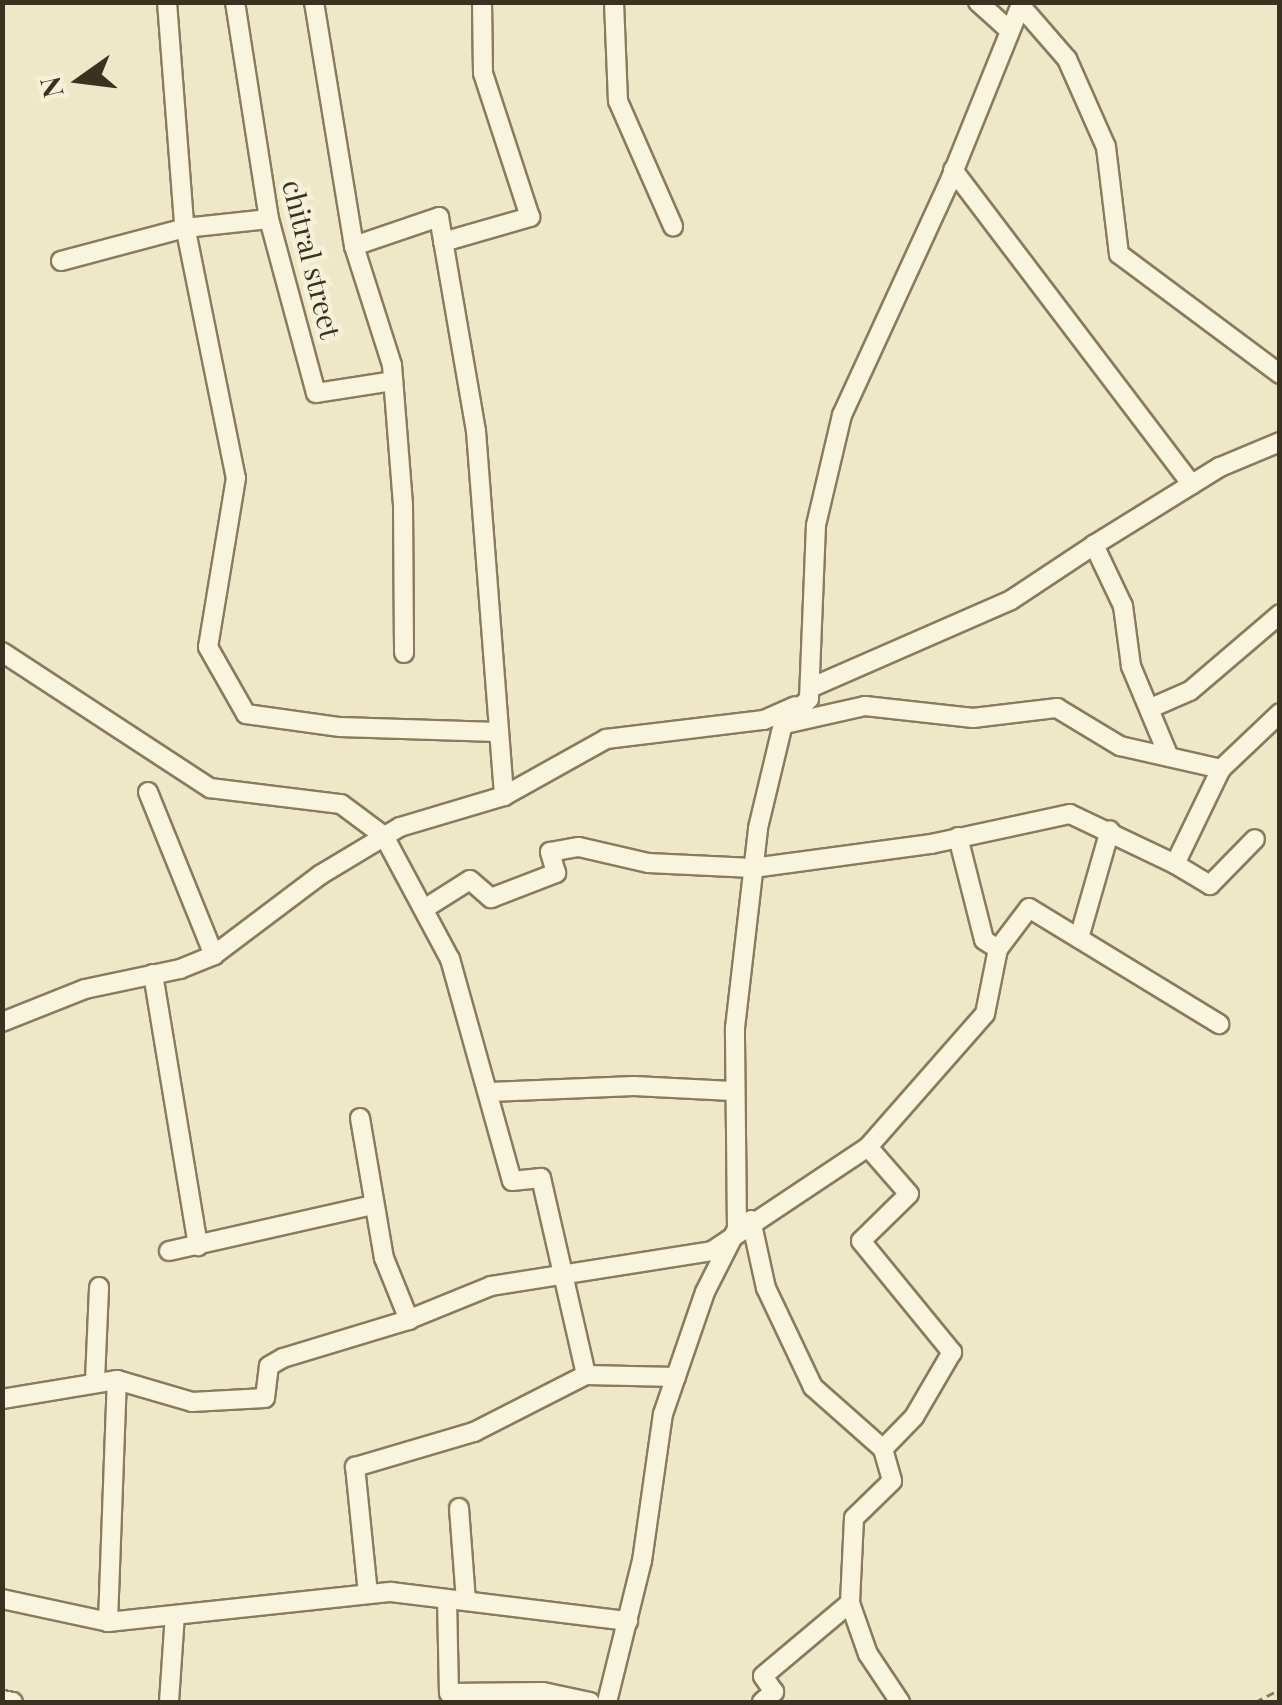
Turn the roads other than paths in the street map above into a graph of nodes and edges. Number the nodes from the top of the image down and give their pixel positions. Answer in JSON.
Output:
{"nodes":[{"id":1,"x":167,"y":2,"type":"edge"},
{"id":2,"x":235,"y":2,"type":"edge"},
{"id":3,"x":314,"y":2,"type":"edge"},
{"id":4,"x":482,"y":2,"type":"edge"},
{"id":5,"x":614,"y":2,"type":"edge"},
{"id":6,"x":978,"y":2,"type":"edge"},
{"id":7,"x":1021,"y":4,"type":"edge"},
{"id":8,"x":1008,"y":30,"type":"junction"},
{"id":9,"x":953,"y":170,"type":"junction"},
{"id":10,"x":269,"y":219,"type":"junction"},
{"id":11,"x":674,"y":226,"type":"dead end"},
{"id":12,"x":185,"y":228,"type":"junction"},
{"id":13,"x":443,"y":242,"type":"junction"},
{"id":14,"x":354,"y":246,"type":"junction"},
{"id":15,"x":62,"y":261,"type":"dead end"},
{"id":16,"x":1280,"y":374,"type":"edge"},
{"id":17,"x":393,"y":381,"type":"junction"},
{"id":18,"x":1280,"y":442,"type":"edge"},
{"id":19,"x":1192,"y":485,"type":"junction"},
{"id":20,"x":1094,"y":545,"type":"junction"},
{"id":21,"x":1280,"y":614,"type":"edge"},
{"id":22,"x":2,"y":652,"type":"edge"},
{"id":23,"x":404,"y":653,"type":"dead end"},
{"id":24,"x":809,"y":694,"type":"junction"},
{"id":25,"x":1153,"y":707,"type":"junction"},
{"id":26,"x":1280,"y":713,"type":"edge"},
{"id":27,"x":784,"y":724,"type":"junction"},
{"id":28,"x":497,"y":732,"type":"junction"},
{"id":29,"x":1170,"y":757,"type":"junction"},
{"id":30,"x":1222,"y":769,"type":"junction"},
{"id":31,"x":148,"y":792,"type":"dead end"},
{"id":32,"x":504,"y":796,"type":"junction"},
{"id":33,"x":1110,"y":830,"type":"junction"},
{"id":34,"x":384,"y":836,"type":"junction"},
{"id":35,"x":958,"y":837,"type":"junction"},
{"id":36,"x":1255,"y":838,"type":"dead end"},
{"id":37,"x":1175,"y":864,"type":"junction"},
{"id":38,"x":754,"y":868,"type":"junction"},
{"id":39,"x":424,"y":909,"type":"junction"},
{"id":40,"x":1079,"y":938,"type":"junction"},
{"id":41,"x":998,"y":949,"type":"junction"},
{"id":42,"x":214,"y":955,"type":"junction"},
{"id":43,"x":153,"y":974,"type":"junction"},
{"id":44,"x":2,"y":1022,"type":"edge"},
{"id":45,"x":1218,"y":1024,"type":"dead end"},
{"id":46,"x":732,"y":1091,"type":"junction"},
{"id":47,"x":490,"y":1092,"type":"junction"},
{"id":48,"x":360,"y":1118,"type":"dead end"},
{"id":49,"x":868,"y":1147,"type":"junction"},
{"id":50,"x":373,"y":1205,"type":"junction"},
{"id":51,"x":744,"y":1224,"type":"junction"},
{"id":52,"x":198,"y":1246,"type":"junction"},
{"id":53,"x":168,"y":1250,"type":"dead end"},
{"id":54,"x":564,"y":1273,"type":"junction"},
{"id":55,"x":99,"y":1287,"type":"dead end"},
{"id":56,"x":410,"y":1320,"type":"junction"},
{"id":57,"x":586,"y":1374,"type":"junction"},
{"id":58,"x":676,"y":1376,"type":"junction"},
{"id":59,"x":95,"y":1380,"type":"junction"},
{"id":60,"x":117,"y":1380,"type":"junction"},
{"id":61,"x":2,"y":1398,"type":"edge"},
{"id":62,"x":884,"y":1449,"type":"junction"},
{"id":63,"x":459,"y":1508,"type":"dead end"},
{"id":64,"x":368,"y":1594,"type":"junction"},
{"id":65,"x":2,"y":1599,"type":"edge"},
{"id":66,"x":447,"y":1599,"type":"junction"},
{"id":67,"x":466,"y":1601,"type":"junction"},
{"id":68,"x":850,"y":1603,"type":"junction"},
{"id":69,"x":175,"y":1615,"type":"junction"},
{"id":70,"x":628,"y":1621,"type":"junction"},
{"id":71,"x":108,"y":1622,"type":"junction"},
{"id":72,"x":2,"y":1700,"type":"edge"},
{"id":73,"x":13,"y":1702,"type":"edge"},
{"id":74,"x":168,"y":1702,"type":"edge"},
{"id":75,"x":590,"y":1702,"type":"edge"},
{"id":76,"x":606,"y":1702,"type":"edge"},
{"id":77,"x":762,"y":1702,"type":"edge"},
{"id":78,"x":900,"y":1702,"type":"edge"}],
"edges":[{"from":1,"to":12,"type":"street"},
{"from":2,"to":10,"type":"street","name":"chitral street"},
{"from":3,"to":14,"type":"street"},
{"from":4,"to":13,"type":"street"},
{"from":5,"to":11,"type":"street"},
{"from":6,"to":8,"type":"street"},
{"from":7,"to":8,"type":"street"},
{"from":7,"to":16,"type":"street"},
{"from":8,"to":9,"type":"street"},
{"from":9,"to":19,"type":"street"},
{"from":9,"to":24,"type":"street"},
{"from":10,"to":12,"type":"street"},
{"from":10,"to":17,"type":"street","name":"chitral street"},
{"from":12,"to":15,"type":"street"},
{"from":12,"to":28,"type":"street"},
{"from":13,"to":14,"type":"street"},
{"from":13,"to":28,"type":"street"},
{"from":14,"to":17,"type":"street"},
{"from":17,"to":23,"type":"street"},
{"from":18,"to":19,"type":"street"},
{"from":19,"to":20,"type":"street"},
{"from":20,"to":24,"type":"street"},
{"from":20,"to":25,"type":"street"},
{"from":21,"to":25,"type":"street"},
{"from":22,"to":34,"type":"street"},
{"from":24,"to":27,"type":"street"},
{"from":24,"to":32,"type":"street"},
{"from":25,"to":29,"type":"street"},
{"from":26,"to":30,"type":"street"},
{"from":27,"to":29,"type":"street"},
{"from":27,"to":38,"type":"street"},
{"from":28,"to":32,"type":"street"},
{"from":29,"to":30,"type":"street"},
{"from":30,"to":37,"type":"street"},
{"from":31,"to":42,"type":"street"},
{"from":32,"to":34,"type":"street"},
{"from":33,"to":35,"type":"street"},
{"from":33,"to":37,"type":"street"},
{"from":33,"to":40,"type":"street"},
{"from":34,"to":39,"type":"street"},
{"from":34,"to":42,"type":"street"},
{"from":35,"to":38,"type":"street"},
{"from":35,"to":41,"type":"street"},
{"from":36,"to":37,"type":"street"},
{"from":38,"to":39,"type":"street"},
{"from":38,"to":46,"type":"street"},
{"from":39,"to":47,"type":"street"},
{"from":40,"to":41,"type":"street"},
{"from":40,"to":45,"type":"street"},
{"from":41,"to":49,"type":"street"},
{"from":42,"to":43,"type":"street"},
{"from":43,"to":44,"type":"street"},
{"from":43,"to":52,"type":"street"},
{"from":46,"to":47,"type":"street"},
{"from":46,"to":51,"type":"street"},
{"from":47,"to":54,"type":"street"},
{"from":48,"to":50,"type":"street"},
{"from":49,"to":51,"type":"street"},
{"from":49,"to":62,"type":"street"},
{"from":50,"to":52,"type":"street"},
{"from":50,"to":56,"type":"street"},
{"from":51,"to":54,"type":"street"},
{"from":51,"to":58,"type":"street"},
{"from":51,"to":62,"type":"street"},
{"from":52,"to":53,"type":"street"},
{"from":54,"to":56,"type":"street"},
{"from":54,"to":57,"type":"street"},
{"from":55,"to":59,"type":"street"},
{"from":56,"to":60,"type":"street"},
{"from":57,"to":58,"type":"street"},
{"from":57,"to":64,"type":"street"},
{"from":58,"to":70,"type":"street"},
{"from":59,"to":60,"type":"street"},
{"from":59,"to":61,"type":"street"},
{"from":60,"to":71,"type":"street"},
{"from":62,"to":68,"type":"street"},
{"from":63,"to":67,"type":"street"},
{"from":64,"to":66,"type":"street"},
{"from":64,"to":69,"type":"street"},
{"from":65,"to":71,"type":"street"},
{"from":66,"to":67,"type":"street"},
{"from":66,"to":75,"type":"street"},
{"from":67,"to":70,"type":"street"},
{"from":68,"to":77,"type":"street"},
{"from":68,"to":78,"type":"street"},
{"from":69,"to":71,"type":"street"},
{"from":69,"to":74,"type":"street"},
{"from":70,"to":76,"type":"street"},
{"from":72,"to":73,"type":"street"}]}
